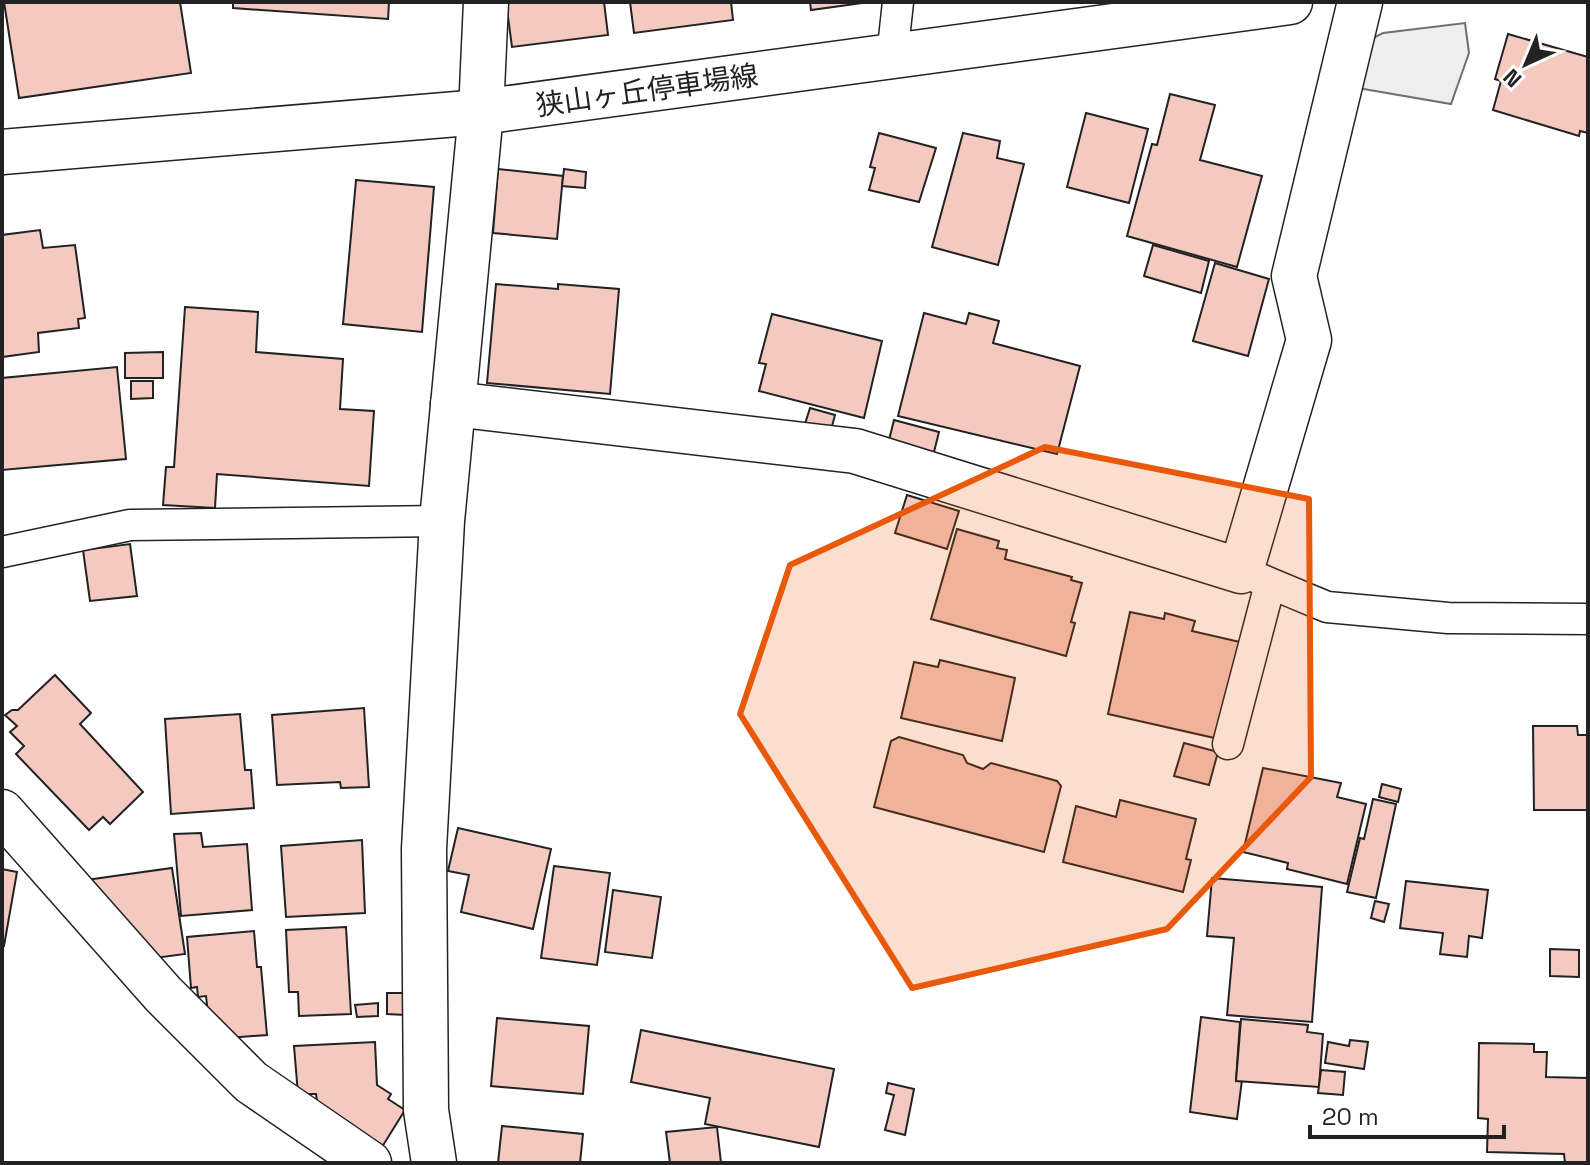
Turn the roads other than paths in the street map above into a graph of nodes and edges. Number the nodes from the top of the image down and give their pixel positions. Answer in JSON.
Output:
{"nodes":[{"id":1,"x":486,"y":2,"type":"edge"},
{"id":2,"x":898,"y":2,"type":"edge"},
{"id":3,"x":1290,"y":2,"type":"edge"},
{"id":4,"x":1360,"y":2,"type":"edge"},
{"id":5,"x":892,"y":57,"type":"junction"},
{"id":6,"x":481,"y":112,"type":"junction"},
{"id":7,"x":2,"y":152,"type":"edge"},
{"id":8,"x":453,"y":404,"type":"junction"},
{"id":9,"x":442,"y":521,"type":"junction"},
{"id":10,"x":2,"y":552,"type":"edge"},
{"id":11,"x":1256,"y":578,"type":"junction"},
{"id":12,"x":1588,"y":619,"type":"edge"},
{"id":13,"x":1228,"y":744,"type":"dead end"},
{"id":14,"x":2,"y":812,"type":"edge"},
{"id":15,"x":369,"y":1163,"type":"edge"},
{"id":16,"x":434,"y":1163,"type":"edge"}],
"edges":[{"from":1,"to":6,"type":"street"},
{"from":2,"to":5,"type":"lane"},
{"from":3,"to":5,"type":"street","name":"狭山ヶ丘停車場線"},
{"from":4,"to":11,"type":"street"},
{"from":5,"to":6,"type":"street","name":"狭山ヶ丘停車場線"},
{"from":6,"to":7,"type":"street","name":"狭山ヶ丘停車場線"},
{"from":6,"to":8,"type":"street"},
{"from":8,"to":9,"type":"street"},
{"from":8,"to":11,"type":"street"},
{"from":9,"to":10,"type":"lane"},
{"from":9,"to":16,"type":"street"},
{"from":11,"to":12,"type":"lane"},
{"from":11,"to":13,"type":"lane"},
{"from":14,"to":15,"type":"street"}]}
